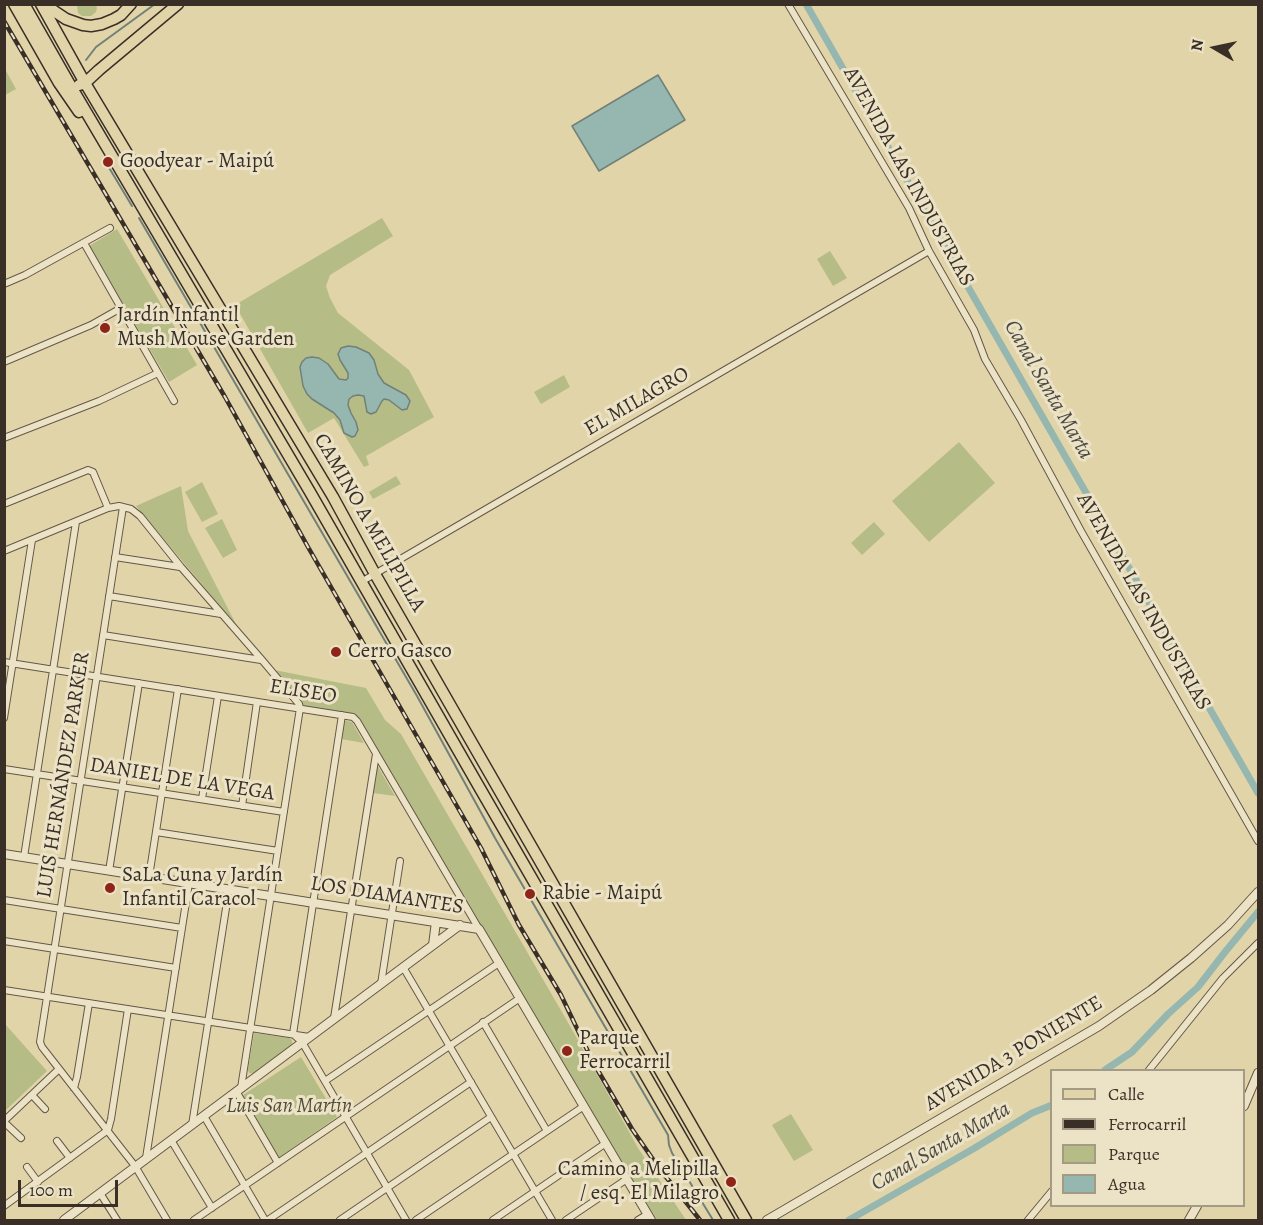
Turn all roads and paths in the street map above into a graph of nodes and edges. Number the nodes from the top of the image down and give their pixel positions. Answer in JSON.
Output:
{"nodes":[{"id":1,"x":14,"y":4,"type":"edge"},
{"id":2,"x":24,"y":4,"type":"edge"},
{"id":3,"x":41,"y":4,"type":"edge"},
{"id":4,"x":46,"y":4,"type":"edge"},
{"id":5,"x":131,"y":4,"type":"edge"},
{"id":6,"x":178,"y":4,"type":"edge"},
{"id":7,"x":788,"y":4,"type":"edge"},
{"id":8,"x":69,"y":83,"type":"junction"},
{"id":9,"x":85,"y":83,"type":"junction"},
{"id":10,"x":102,"y":140,"type":"junction"},
{"id":11,"x":110,"y":228,"type":"dead end"},
{"id":12,"x":84,"y":243,"type":"junction"},
{"id":13,"x":929,"y":251,"type":"junction"},
{"id":14,"x":4,"y":284,"type":"edge"},
{"id":15,"x":121,"y":308,"type":"junction"},
{"id":16,"x":4,"y":362,"type":"edge"},
{"id":17,"x":158,"y":373,"type":"junction"},
{"id":18,"x":174,"y":401,"type":"dead end"},
{"id":19,"x":4,"y":438,"type":"edge"},
{"id":20,"x":4,"y":504,"type":"edge"},
{"id":21,"x":123,"y":507,"type":"junction"},
{"id":22,"x":108,"y":508,"type":"junction"},
{"id":23,"x":76,"y":522,"type":"junction"},
{"id":24,"x":32,"y":540,"type":"junction"},
{"id":25,"x":4,"y":551,"type":"edge"},
{"id":26,"x":115,"y":558,"type":"junction"},
{"id":27,"x":181,"y":567,"type":"junction"},
{"id":28,"x":375,"y":574,"type":"junction"},
{"id":29,"x":361,"y":582,"type":"junction"},
{"id":30,"x":109,"y":596,"type":"junction"},
{"id":31,"x":222,"y":614,"type":"junction"},
{"id":32,"x":103,"y":635,"type":"junction"},
{"id":33,"x":419,"y":650,"type":"junction"},
{"id":34,"x":405,"y":658,"type":"junction"},
{"id":35,"x":262,"y":660,"type":"junction"},
{"id":36,"x":4,"y":662,"type":"edge"},
{"id":37,"x":13,"y":664,"type":"junction"},
{"id":38,"x":53,"y":670,"type":"junction"},
{"id":39,"x":97,"y":677,"type":"junction"},
{"id":40,"x":139,"y":683,"type":"junction"},
{"id":41,"x":178,"y":689,"type":"junction"},
{"id":42,"x":218,"y":696,"type":"junction"},
{"id":43,"x":257,"y":702,"type":"junction"},
{"id":44,"x":300,"y":708,"type":"junction"},
{"id":45,"x":342,"y":715,"type":"junction"},
{"id":46,"x":4,"y":718,"type":"edge"},
{"id":47,"x":376,"y":754,"type":"junction"},
{"id":48,"x":4,"y":769,"type":"edge"},
{"id":49,"x":37,"y":774,"type":"junction"},
{"id":50,"x":491,"y":777,"type":"junction"},
{"id":51,"x":80,"y":780,"type":"junction"},
{"id":52,"x":478,"y":785,"type":"junction"},
{"id":53,"x":123,"y":787,"type":"junction"},
{"id":54,"x":162,"y":793,"type":"junction"},
{"id":55,"x":202,"y":800,"type":"junction"},
{"id":56,"x":242,"y":806,"type":"junction"},
{"id":57,"x":284,"y":812,"type":"junction"},
{"id":58,"x":156,"y":832,"type":"junction"},
{"id":59,"x":524,"y":834,"type":"junction"},
{"id":60,"x":1258,"y":841,"type":"edge"},
{"id":61,"x":510,"y":842,"type":"junction"},
{"id":62,"x":278,"y":851,"type":"junction"},
{"id":63,"x":4,"y":854,"type":"edge"},
{"id":64,"x":24,"y":857,"type":"junction"},
{"id":65,"x":399,"y":861,"type":"dead end"},
{"id":66,"x":67,"y":864,"type":"junction"},
{"id":67,"x":109,"y":871,"type":"junction"},
{"id":68,"x":149,"y":877,"type":"junction"},
{"id":69,"x":189,"y":883,"type":"junction"},
{"id":70,"x":229,"y":890,"type":"junction"},
{"id":71,"x":1258,"y":892,"type":"edge"},
{"id":72,"x":271,"y":896,"type":"junction"},
{"id":73,"x":4,"y":900,"type":"edge"},
{"id":74,"x":313,"y":903,"type":"junction"},
{"id":75,"x":60,"y":909,"type":"junction"},
{"id":76,"x":351,"y":909,"type":"junction"},
{"id":77,"x":391,"y":915,"type":"junction"},
{"id":78,"x":436,"y":922,"type":"junction"},
{"id":79,"x":460,"y":926,"type":"junction"},
{"id":80,"x":182,"y":928,"type":"junction"},
{"id":81,"x":478,"y":928,"type":"junction"},
{"id":82,"x":4,"y":941,"type":"edge"},
{"id":83,"x":1258,"y":943,"type":"edge"},
{"id":84,"x":433,"y":945,"type":"junction"},
{"id":85,"x":54,"y":949,"type":"junction"},
{"id":86,"x":499,"y":963,"type":"junction"},
{"id":87,"x":403,"y":967,"type":"junction"},
{"id":88,"x":176,"y":968,"type":"junction"},
{"id":89,"x":381,"y":984,"type":"junction"},
{"id":90,"x":4,"y":990,"type":"edge"},
{"id":91,"x":46,"y":996,"type":"junction"},
{"id":92,"x":520,"y":998,"type":"junction"},
{"id":93,"x":89,"y":1003,"type":"junction"},
{"id":94,"x":129,"y":1009,"type":"junction"},
{"id":95,"x":429,"y":1010,"type":"junction"},
{"id":96,"x":168,"y":1015,"type":"junction"},
{"id":97,"x":334,"y":1018,"type":"junction"},
{"id":98,"x":208,"y":1021,"type":"junction"},
{"id":99,"x":483,"y":1023,"type":"junction"},
{"id":100,"x":250,"y":1028,"type":"junction"},
{"id":101,"x":292,"y":1034,"type":"junction"},
{"id":102,"x":309,"y":1037,"type":"junction"},
{"id":103,"x":302,"y":1042,"type":"junction"},
{"id":104,"x":449,"y":1046,"type":"junction"},
{"id":105,"x":59,"y":1069,"type":"junction"},
{"id":106,"x":1151,"y":1069,"type":"edge"},
{"id":107,"x":1258,"y":1073,"type":"edge"},
{"id":108,"x":325,"y":1081,"type":"junction"},
{"id":109,"x":471,"y":1082,"type":"junction"},
{"id":110,"x":74,"y":1088,"type":"junction"},
{"id":111,"x":238,"y":1090,"type":"junction"},
{"id":112,"x":32,"y":1095,"type":"junction"},
{"id":113,"x":1245,"y":1104,"type":"edge"},
{"id":114,"x":584,"y":1106,"type":"junction"},
{"id":115,"x":45,"y":1109,"type":"dead end"},
{"id":116,"x":204,"y":1116,"type":"junction"},
{"id":117,"x":345,"y":1117,"type":"junction"},
{"id":118,"x":491,"y":1117,"type":"junction"},
{"id":119,"x":4,"y":1121,"type":"edge"},
{"id":120,"x":192,"y":1125,"type":"junction"},
{"id":121,"x":108,"y":1130,"type":"junction"},
{"id":122,"x":547,"y":1131,"type":"junction"},
{"id":123,"x":21,"y":1138,"type":"dead end"},
{"id":124,"x":171,"y":1140,"type":"junction"},
{"id":125,"x":57,"y":1141,"type":"dead end"},
{"id":126,"x":606,"y":1143,"type":"junction"},
{"id":127,"x":367,"y":1153,"type":"junction"},
{"id":128,"x":513,"y":1154,"type":"junction"},
{"id":129,"x":70,"y":1158,"type":"junction"},
{"id":130,"x":146,"y":1158,"type":"junction"},
{"id":131,"x":278,"y":1163,"type":"junction"},
{"id":132,"x":135,"y":1166,"type":"junction"},
{"id":133,"x":27,"y":1167,"type":"dead end"},
{"id":134,"x":627,"y":1179,"type":"junction"},
{"id":135,"x":38,"y":1182,"type":"junction"},
{"id":136,"x":245,"y":1186,"type":"junction"},
{"id":137,"x":387,"y":1188,"type":"junction"},
{"id":138,"x":535,"y":1192,"type":"junction"},
{"id":139,"x":100,"y":1193,"type":"junction"},
{"id":140,"x":1050,"y":1194,"type":"edge"},
{"id":141,"x":4,"y":1206,"type":"edge"},
{"id":142,"x":1196,"y":1207,"type":"edge"},
{"id":143,"x":212,"y":1208,"type":"junction"},
{"id":144,"x":649,"y":1217,"type":"edge"},
{"id":145,"x":67,"y":1220,"type":"edge"},
{"id":146,"x":117,"y":1221,"type":"edge"},
{"id":147,"x":167,"y":1221,"type":"edge"},
{"id":148,"x":194,"y":1221,"type":"edge"},
{"id":149,"x":267,"y":1221,"type":"edge"},
{"id":150,"x":340,"y":1221,"type":"edge"},
{"id":151,"x":406,"y":1221,"type":"edge"},
{"id":152,"x":416,"y":1221,"type":"edge"},
{"id":153,"x":493,"y":1221,"type":"edge"},
{"id":154,"x":552,"y":1221,"type":"edge"},
{"id":155,"x":566,"y":1221,"type":"edge"},
{"id":156,"x":638,"y":1221,"type":"edge"},
{"id":157,"x":729,"y":1221,"type":"edge"},
{"id":158,"x":746,"y":1221,"type":"edge"},
{"id":159,"x":767,"y":1221,"type":"edge"},
{"id":160,"x":1028,"y":1221,"type":"edge"},
{"id":161,"x":1189,"y":1221,"type":"edge"}],
"edges":[{"from":1,"to":10,"type":"main road"},
{"from":2,"to":8,"type":"main road","name":"CAMINO A MELIPILLA"},
{"from":3,"to":9,"type":"main road","name":"CAMINO A MELIPILLA"},
{"from":4,"to":5,"type":"main road"},
{"from":6,"to":9,"type":"main road"},
{"from":7,"to":13,"type":"street","name":"AVENIDA LAS INDUSTRIAS"},
{"from":8,"to":9,"type":"main road"},
{"from":8,"to":10,"type":"main road","name":"CAMINO A MELIPILLA"},
{"from":9,"to":28,"type":"main road","name":"CAMINO A MELIPILLA"},
{"from":10,"to":29,"type":"main road","name":"CAMINO A MELIPILLA"},
{"from":11,"to":12,"type":"street"},
{"from":12,"to":14,"type":"street"},
{"from":12,"to":15,"type":"street"},
{"from":13,"to":28,"type":"street","name":"EL MILAGRO"},
{"from":13,"to":60,"type":"street","name":"AVENIDA LAS INDUSTRIAS"},
{"from":15,"to":16,"type":"street"},
{"from":15,"to":17,"type":"street"},
{"from":17,"to":18,"type":"street"},
{"from":17,"to":19,"type":"street"},
{"from":20,"to":22,"type":"street"},
{"from":21,"to":22,"type":"street"},
{"from":21,"to":26,"type":"street","name":"LUIS HERNÁNDEZ PARKER"},
{"from":21,"to":27,"type":"street"},
{"from":22,"to":23,"type":"street"},
{"from":23,"to":24,"type":"street"},
{"from":23,"to":38,"type":"street"},
{"from":24,"to":25,"type":"street"},
{"from":24,"to":37,"type":"street"},
{"from":26,"to":27,"type":"street"},
{"from":26,"to":30,"type":"street","name":"LUIS HERNÁNDEZ PARKER"},
{"from":27,"to":31,"type":"street"},
{"from":28,"to":29,"type":"street","name":"EL MILAGRO"},
{"from":28,"to":33,"type":"main road","name":"CAMINO A MELIPILLA"},
{"from":29,"to":34,"type":"main road","name":"CAMINO A MELIPILLA"},
{"from":30,"to":31,"type":"street"},
{"from":30,"to":32,"type":"street","name":"LUIS HERNÁNDEZ PARKER"},
{"from":31,"to":35,"type":"street"},
{"from":32,"to":35,"type":"street"},
{"from":32,"to":39,"type":"street","name":"LUIS HERNÁNDEZ PARKER"},
{"from":33,"to":34,"type":"main road"},
{"from":33,"to":50,"type":"main road","name":"CAMINO A MELIPILLA"},
{"from":34,"to":52,"type":"main road","name":"CAMINO A MELIPILLA"},
{"from":35,"to":44,"type":"street"},
{"from":36,"to":37,"type":"street","name":"ELISEO"},
{"from":37,"to":38,"type":"street","name":"ELISEO"},
{"from":37,"to":46,"type":"street"},
{"from":38,"to":39,"type":"street","name":"ELISEO"},
{"from":38,"to":49,"type":"street"},
{"from":39,"to":40,"type":"street","name":"ELISEO"},
{"from":39,"to":51,"type":"street","name":"LUIS HERNÁNDEZ PARKER"},
{"from":40,"to":41,"type":"street","name":"ELISEO"},
{"from":40,"to":53,"type":"street"},
{"from":41,"to":42,"type":"street","name":"ELISEO"},
{"from":41,"to":54,"type":"street"},
{"from":42,"to":43,"type":"street","name":"ELISEO"},
{"from":42,"to":55,"type":"street"},
{"from":43,"to":44,"type":"street","name":"ELISEO"},
{"from":43,"to":56,"type":"street"},
{"from":44,"to":45,"type":"street","name":"ELISEO"},
{"from":44,"to":57,"type":"street"},
{"from":45,"to":47,"type":"street","name":"ELISEO"},
{"from":45,"to":74,"type":"street"},
{"from":47,"to":76,"type":"street"},
{"from":47,"to":81,"type":"street","name":"ELISEO"},
{"from":48,"to":49,"type":"street","name":"DANIEL DE LA VEGA"},
{"from":49,"to":51,"type":"street","name":"DANIEL DE LA VEGA"},
{"from":49,"to":64,"type":"street"},
{"from":50,"to":52,"type":"main road"},
{"from":50,"to":59,"type":"main road","name":"CAMINO A MELIPILLA"},
{"from":51,"to":53,"type":"street","name":"DANIEL DE LA VEGA"},
{"from":51,"to":66,"type":"street","name":"LUIS HERNÁNDEZ PARKER"},
{"from":52,"to":61,"type":"main road","name":"CAMINO A MELIPILLA"},
{"from":53,"to":54,"type":"street","name":"DANIEL DE LA VEGA"},
{"from":53,"to":67,"type":"street"},
{"from":54,"to":55,"type":"street","name":"DANIEL DE LA VEGA"},
{"from":54,"to":58,"type":"street"},
{"from":55,"to":56,"type":"street","name":"DANIEL DE LA VEGA"},
{"from":56,"to":57,"type":"street","name":"DANIEL DE LA VEGA"},
{"from":57,"to":62,"type":"street"},
{"from":58,"to":62,"type":"street"},
{"from":58,"to":68,"type":"street"},
{"from":59,"to":61,"type":"main road"},
{"from":59,"to":158,"type":"main road","name":"CAMINO A MELIPILLA"},
{"from":61,"to":157,"type":"main road","name":"CAMINO A MELIPILLA"},
{"from":62,"to":72,"type":"street"},
{"from":63,"to":64,"type":"street","name":"LOS DIAMANTES"},
{"from":64,"to":66,"type":"street","name":"LOS DIAMANTES"},
{"from":65,"to":77,"type":"street"},
{"from":66,"to":67,"type":"street","name":"LOS DIAMANTES"},
{"from":66,"to":75,"type":"street","name":"LUIS HERNÁNDEZ PARKER"},
{"from":67,"to":68,"type":"street","name":"LOS DIAMANTES"},
{"from":68,"to":69,"type":"street","name":"LOS DIAMANTES"},
{"from":69,"to":70,"type":"street","name":"LOS DIAMANTES"},
{"from":69,"to":80,"type":"street"},
{"from":70,"to":72,"type":"street","name":"LOS DIAMANTES"},
{"from":70,"to":98,"type":"street"},
{"from":71,"to":159,"type":"street","name":"AVENIDA 3 PONIENTE"},
{"from":72,"to":74,"type":"street","name":"LOS DIAMANTES"},
{"from":72,"to":100,"type":"street"},
{"from":73,"to":75,"type":"street"},
{"from":74,"to":76,"type":"street","name":"LOS DIAMANTES"},
{"from":74,"to":101,"type":"street"},
{"from":75,"to":80,"type":"street"},
{"from":75,"to":85,"type":"street","name":"LUIS HERNÁNDEZ PARKER"},
{"from":76,"to":77,"type":"street","name":"LOS DIAMANTES"},
{"from":76,"to":97,"type":"street"},
{"from":77,"to":78,"type":"street","name":"LOS DIAMANTES"},
{"from":77,"to":89,"type":"street"},
{"from":78,"to":79,"type":"street","name":"LOS DIAMANTES"},
{"from":78,"to":84,"type":"street"},
{"from":79,"to":81,"type":"street","name":"LOS DIAMANTES"},
{"from":79,"to":84,"type":"street"},
{"from":80,"to":88,"type":"street"},
{"from":81,"to":86,"type":"street"},
{"from":82,"to":85,"type":"street"},
{"from":83,"to":106,"type":"street"},
{"from":84,"to":87,"type":"street"},
{"from":85,"to":88,"type":"street"},
{"from":85,"to":91,"type":"street","name":"LUIS HERNÁNDEZ PARKER"},
{"from":86,"to":92,"type":"street"},
{"from":86,"to":95,"type":"street"},
{"from":87,"to":89,"type":"street"},
{"from":87,"to":95,"type":"street"},
{"from":88,"to":96,"type":"street"},
{"from":89,"to":97,"type":"street"},
{"from":90,"to":91,"type":"street"},
{"from":91,"to":93,"type":"street"},
{"from":91,"to":105,"type":"street","name":"LUIS HERNÁNDEZ PARKER"},
{"from":92,"to":99,"type":"street"},
{"from":92,"to":114,"type":"street"},
{"from":93,"to":94,"type":"street"},
{"from":93,"to":110,"type":"street"},
{"from":94,"to":96,"type":"street"},
{"from":94,"to":121,"type":"street"},
{"from":95,"to":104,"type":"street"},
{"from":95,"to":108,"type":"street"},
{"from":96,"to":98,"type":"street"},
{"from":96,"to":130,"type":"street"},
{"from":97,"to":102,"type":"street"},
{"from":98,"to":100,"type":"street"},
{"from":98,"to":120,"type":"street"},
{"from":99,"to":104,"type":"street"},
{"from":99,"to":122,"type":"street"},
{"from":100,"to":101,"type":"street"},
{"from":100,"to":111,"type":"street"},
{"from":101,"to":102,"type":"street"},
{"from":101,"to":103,"type":"street"},
{"from":102,"to":103,"type":"street"},
{"from":103,"to":108,"type":"street"},
{"from":103,"to":111,"type":"street"},
{"from":104,"to":109,"type":"street"},
{"from":104,"to":117,"type":"street"},
{"from":105,"to":110,"type":"street"},
{"from":105,"to":112,"type":"street"},
{"from":107,"to":113,"type":"street"},
{"from":108,"to":117,"type":"street"},
{"from":109,"to":118,"type":"street"},
{"from":109,"to":127,"type":"street"},
{"from":110,"to":121,"type":"street"},
{"from":111,"to":116,"type":"street"},
{"from":111,"to":131,"type":"street"},
{"from":112,"to":115,"type":"street"},
{"from":112,"to":119,"type":"street"},
{"from":114,"to":122,"type":"street"},
{"from":114,"to":126,"type":"street"},
{"from":116,"to":120,"type":"street"},
{"from":116,"to":136,"type":"street"},
{"from":117,"to":127,"type":"street"},
{"from":117,"to":131,"type":"street"},
{"from":118,"to":128,"type":"street"},
{"from":118,"to":137,"type":"street"},
{"from":119,"to":123,"type":"street"},
{"from":120,"to":124,"type":"street"},
{"from":121,"to":129,"type":"street"},
{"from":121,"to":132,"type":"street"},
{"from":122,"to":128,"type":"street"},
{"from":124,"to":130,"type":"street"},
{"from":124,"to":143,"type":"street"},
{"from":125,"to":129,"type":"street"},
{"from":126,"to":134,"type":"street"},
{"from":126,"to":138,"type":"street"},
{"from":127,"to":137,"type":"street"},
{"from":127,"to":149,"type":"street"},
{"from":128,"to":138,"type":"street"},
{"from":128,"to":152,"type":"street"},
{"from":129,"to":135,"type":"street"},
{"from":130,"to":132,"type":"street"},
{"from":131,"to":136,"type":"street"},
{"from":132,"to":139,"type":"street"},
{"from":132,"to":147,"type":"street"},
{"from":133,"to":135,"type":"street"},
{"from":134,"to":144,"type":"street"},
{"from":134,"to":155,"type":"street"},
{"from":135,"to":141,"type":"street"},
{"from":136,"to":143,"type":"street"},
{"from":136,"to":149,"type":"street"},
{"from":137,"to":150,"type":"street"},
{"from":137,"to":151,"type":"street"},
{"from":138,"to":153,"type":"street"},
{"from":138,"to":154,"type":"street"},
{"from":139,"to":145,"type":"street"},
{"from":139,"to":146,"type":"street"},
{"from":140,"to":160,"type":"street"},
{"from":142,"to":161,"type":"street"},
{"from":143,"to":148,"type":"street"},
{"from":144,"to":156,"type":"street"}]}
